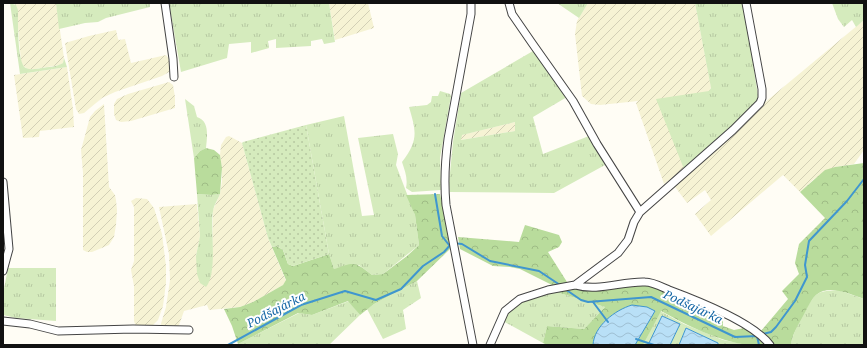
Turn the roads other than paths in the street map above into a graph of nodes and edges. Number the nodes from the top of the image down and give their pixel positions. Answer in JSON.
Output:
{"nodes":[{"id":1,"x":165,"y":3,"type":"edge"},
{"id":2,"x":471,"y":3,"type":"edge"},
{"id":3,"x":509,"y":3,"type":"edge"},
{"id":4,"x":746,"y":3,"type":"edge"},
{"id":5,"x":174,"y":77,"type":"dead end"},
{"id":6,"x":3,"y":182,"type":"edge"},
{"id":7,"x":640,"y":212,"type":"junction"},
{"id":8,"x":3,"y":271,"type":"edge"},
{"id":9,"x":575,"y":285,"type":"junction"},
{"id":10,"x":3,"y":321,"type":"edge"},
{"id":11,"x":189,"y":330,"type":"dead end"},
{"id":12,"x":473,"y":345,"type":"edge"},
{"id":13,"x":490,"y":345,"type":"edge"},
{"id":14,"x":770,"y":345,"type":"edge"}],
"edges":[{"from":1,"to":5,"type":"street"},
{"from":2,"to":12,"type":"street"},
{"from":3,"to":7,"type":"street"},
{"from":4,"to":7,"type":"street"},
{"from":6,"to":8,"type":"street"},
{"from":7,"to":9,"type":"street"},
{"from":9,"to":13,"type":"street"},
{"from":9,"to":14,"type":"street"},
{"from":10,"to":11,"type":"street"}]}
